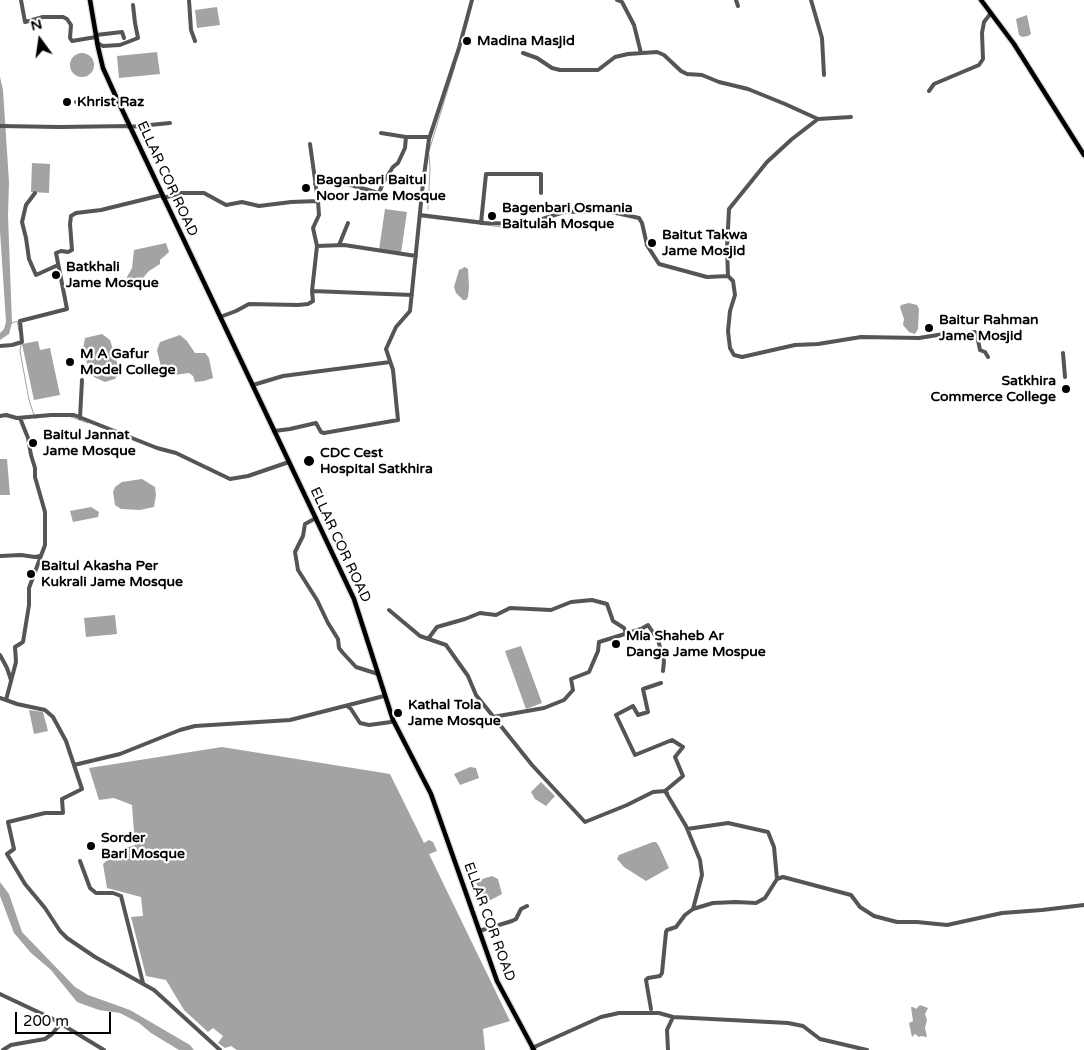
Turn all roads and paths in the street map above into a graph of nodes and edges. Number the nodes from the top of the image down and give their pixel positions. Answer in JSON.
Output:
{"nodes":[{"id":1,"x":21,"y":0,"type":"edge"},
{"id":2,"x":90,"y":0,"type":"edge"},
{"id":3,"x":189,"y":0,"type":"edge"},
{"id":4,"x":472,"y":0,"type":"edge"},
{"id":5,"x":617,"y":0,"type":"edge"},
{"id":6,"x":736,"y":0,"type":"edge"},
{"id":7,"x":811,"y":0,"type":"edge"},
{"id":8,"x":981,"y":0,"type":"edge"},
{"id":9,"x":133,"y":5,"type":"dead end"},
{"id":10,"x":738,"y":6,"type":"dead end"},
{"id":11,"x":991,"y":13,"type":"junction"},
{"id":12,"x":96,"y":38,"type":"junction"},
{"id":13,"x":124,"y":38,"type":"dead end"},
{"id":14,"x":194,"y":41,"type":"dead end"},
{"id":15,"x":642,"y":53,"type":"junction"},
{"id":16,"x":523,"y":54,"type":"dead end"},
{"id":17,"x":824,"y":75,"type":"dead end"},
{"id":18,"x":929,"y":91,"type":"dead end"},
{"id":19,"x":117,"y":99,"type":"junction"},
{"id":20,"x":76,"y":102,"type":"dead end"},
{"id":21,"x":851,"y":117,"type":"dead end"},
{"id":22,"x":818,"y":119,"type":"junction"},
{"id":23,"x":170,"y":123,"type":"dead end"},
{"id":24,"x":0,"y":126,"type":"edge"},
{"id":25,"x":129,"y":126,"type":"junction"},
{"id":26,"x":381,"y":133,"type":"dead end"},
{"id":27,"x":429,"y":137,"type":"junction"},
{"id":28,"x":406,"y":138,"type":"junction"},
{"id":29,"x":310,"y":144,"type":"dead end"},
{"id":30,"x":1084,"y":155,"type":"edge"},
{"id":31,"x":314,"y":184,"type":"junction"},
{"id":32,"x":541,"y":193,"type":"dead end"},
{"id":33,"x":35,"y":194,"type":"dead end"},
{"id":34,"x":162,"y":197,"type":"junction"},
{"id":35,"x":318,"y":201,"type":"junction"},
{"id":36,"x":420,"y":215,"type":"junction"},
{"id":37,"x":348,"y":223,"type":"dead end"},
{"id":38,"x":481,"y":223,"type":"junction"},
{"id":39,"x":317,"y":246,"type":"junction"},
{"id":40,"x":340,"y":246,"type":"junction"},
{"id":41,"x":416,"y":256,"type":"junction"},
{"id":42,"x":58,"y":265,"type":"junction"},
{"id":43,"x":728,"y":276,"type":"junction"},
{"id":44,"x":312,"y":291,"type":"junction"},
{"id":45,"x":412,"y":295,"type":"junction"},
{"id":46,"x":220,"y":317,"type":"junction"},
{"id":47,"x":0,"y":346,"type":"edge"},
{"id":48,"x":1063,"y":353,"type":"dead end"},
{"id":49,"x":988,"y":357,"type":"dead end"},
{"id":50,"x":390,"y":362,"type":"junction"},
{"id":51,"x":1065,"y":377,"type":"dead end"},
{"id":52,"x":82,"y":380,"type":"dead end"},
{"id":53,"x":253,"y":385,"type":"junction"},
{"id":54,"x":0,"y":416,"type":"edge"},
{"id":55,"x":20,"y":418,"type":"junction"},
{"id":56,"x":80,"y":418,"type":"junction"},
{"id":57,"x":274,"y":431,"type":"junction"},
{"id":58,"x":289,"y":462,"type":"junction"},
{"id":59,"x":316,"y":518,"type":"junction"},
{"id":60,"x":0,"y":556,"type":"edge"},
{"id":61,"x":40,"y":556,"type":"junction"},
{"id":62,"x":389,"y":610,"type":"dead end"},
{"id":63,"x":626,"y":633,"type":"junction"},
{"id":64,"x":428,"y":639,"type":"junction"},
{"id":65,"x":0,"y":655,"type":"edge"},
{"id":66,"x":663,"y":671,"type":"dead end"},
{"id":67,"x":378,"y":674,"type":"junction"},
{"id":68,"x":11,"y":682,"type":"junction"},
{"id":69,"x":661,"y":683,"type":"dead end"},
{"id":70,"x":384,"y":696,"type":"junction"},
{"id":71,"x":0,"y":698,"type":"edge"},
{"id":72,"x":6,"y":700,"type":"junction"},
{"id":73,"x":347,"y":706,"type":"junction"},
{"id":74,"x":493,"y":717,"type":"junction"},
{"id":75,"x":391,"y":722,"type":"dead end"},
{"id":76,"x":74,"y":765,"type":"junction"},
{"id":77,"x":665,"y":791,"type":"junction"},
{"id":78,"x":688,"y":829,"type":"junction"},
{"id":79,"x":80,"y":861,"type":"dead end"},
{"id":80,"x":777,"y":879,"type":"junction"},
{"id":81,"x":1084,"y":905,"type":"edge"},
{"id":82,"x":527,"y":906,"type":"dead end"},
{"id":83,"x":693,"y":910,"type":"junction"},
{"id":84,"x":479,"y":931,"type":"junction"},
{"id":85,"x":143,"y":983,"type":"junction"},
{"id":86,"x":0,"y":994,"type":"edge"},
{"id":87,"x":651,"y":1009,"type":"dead end"},
{"id":88,"x":673,"y":1018,"type":"junction"},
{"id":89,"x":61,"y":1023,"type":"junction"},
{"id":90,"x":533,"y":1049,"type":"edge"},
{"id":91,"x":3,"y":1050,"type":"edge"},
{"id":92,"x":104,"y":1050,"type":"edge"},
{"id":93,"x":220,"y":1050,"type":"edge"},
{"id":94,"x":668,"y":1050,"type":"edge"},
{"id":95,"x":867,"y":1050,"type":"edge"}],
"edges":[{"from":1,"to":12,"type":"street"},
{"from":2,"to":12,"type":"main road","name":"ELLAR COR ROAD"},
{"from":3,"to":14,"type":"street"},
{"from":4,"to":27,"type":"street"},
{"from":5,"to":15,"type":"street"},
{"from":6,"to":10,"type":"street"},
{"from":7,"to":17,"type":"street"},
{"from":8,"to":11,"type":"main road"},
{"from":9,"to":12,"type":"street"},
{"from":11,"to":18,"type":"street"},
{"from":11,"to":30,"type":"main road"},
{"from":12,"to":13,"type":"street"},
{"from":12,"to":19,"type":"main road","name":"ELLAR COR ROAD"},
{"from":15,"to":16,"type":"street"},
{"from":15,"to":22,"type":"street"},
{"from":19,"to":20,"type":"street"},
{"from":19,"to":25,"type":"main road","name":"ELLAR COR ROAD"},
{"from":21,"to":22,"type":"street"},
{"from":22,"to":43,"type":"street"},
{"from":23,"to":25,"type":"street"},
{"from":24,"to":25,"type":"street"},
{"from":25,"to":34,"type":"main road","name":"ELLAR COR ROAD"},
{"from":26,"to":28,"type":"street"},
{"from":27,"to":28,"type":"street"},
{"from":27,"to":36,"type":"street"},
{"from":28,"to":31,"type":"street"},
{"from":29,"to":31,"type":"street"},
{"from":31,"to":35,"type":"street"},
{"from":32,"to":38,"type":"street"},
{"from":33,"to":42,"type":"street"},
{"from":34,"to":35,"type":"street"},
{"from":34,"to":42,"type":"street"},
{"from":34,"to":46,"type":"main road","name":"ELLAR COR ROAD"},
{"from":35,"to":39,"type":"street"},
{"from":36,"to":38,"type":"street"},
{"from":36,"to":41,"type":"street"},
{"from":37,"to":40,"type":"street"},
{"from":38,"to":43,"type":"street"},
{"from":39,"to":40,"type":"street"},
{"from":39,"to":44,"type":"street"},
{"from":40,"to":41,"type":"street"},
{"from":41,"to":45,"type":"street"},
{"from":42,"to":47,"type":"street"},
{"from":43,"to":49,"type":"street"},
{"from":44,"to":45,"type":"street"},
{"from":44,"to":46,"type":"street"},
{"from":45,"to":50,"type":"street"},
{"from":46,"to":53,"type":"main road","name":"ELLAR COR ROAD"},
{"from":48,"to":51,"type":"street"},
{"from":50,"to":53,"type":"street"},
{"from":50,"to":57,"type":"street"},
{"from":52,"to":56,"type":"street"},
{"from":53,"to":57,"type":"main road","name":"ELLAR COR ROAD"},
{"from":54,"to":55,"type":"street"},
{"from":55,"to":56,"type":"street"},
{"from":55,"to":61,"type":"street"},
{"from":56,"to":58,"type":"street"},
{"from":57,"to":58,"type":"main road","name":"ELLAR COR ROAD"},
{"from":58,"to":59,"type":"main road","name":"ELLAR COR ROAD"},
{"from":59,"to":67,"type":"main road","name":"ELLAR COR ROAD"},
{"from":59,"to":67,"type":"street"},
{"from":60,"to":61,"type":"street"},
{"from":61,"to":68,"type":"street"},
{"from":62,"to":64,"type":"street"},
{"from":63,"to":64,"type":"street"},
{"from":63,"to":66,"type":"street"},
{"from":63,"to":74,"type":"street"},
{"from":64,"to":74,"type":"street"},
{"from":65,"to":68,"type":"street"},
{"from":67,"to":70,"type":"main road","name":"ELLAR COR ROAD"},
{"from":68,"to":72,"type":"street"},
{"from":69,"to":77,"type":"street"},
{"from":70,"to":73,"type":"street"},
{"from":70,"to":84,"type":"main road","name":"ELLAR COR ROAD"},
{"from":71,"to":72,"type":"street"},
{"from":72,"to":76,"type":"street"},
{"from":73,"to":75,"type":"street"},
{"from":73,"to":76,"type":"street"},
{"from":74,"to":77,"type":"street"},
{"from":76,"to":85,"type":"street"},
{"from":77,"to":78,"type":"street"},
{"from":78,"to":80,"type":"street"},
{"from":78,"to":83,"type":"street"},
{"from":79,"to":85,"type":"street"},
{"from":80,"to":81,"type":"street"},
{"from":80,"to":83,"type":"street"},
{"from":82,"to":84,"type":"street"},
{"from":83,"to":87,"type":"street"},
{"from":84,"to":90,"type":"main road","name":"ELLAR COR ROAD"},
{"from":85,"to":93,"type":"street"},
{"from":86,"to":89,"type":"street"},
{"from":88,"to":90,"type":"street"},
{"from":88,"to":94,"type":"street"},
{"from":88,"to":95,"type":"street"},
{"from":89,"to":91,"type":"street"},
{"from":89,"to":92,"type":"street"}]}
